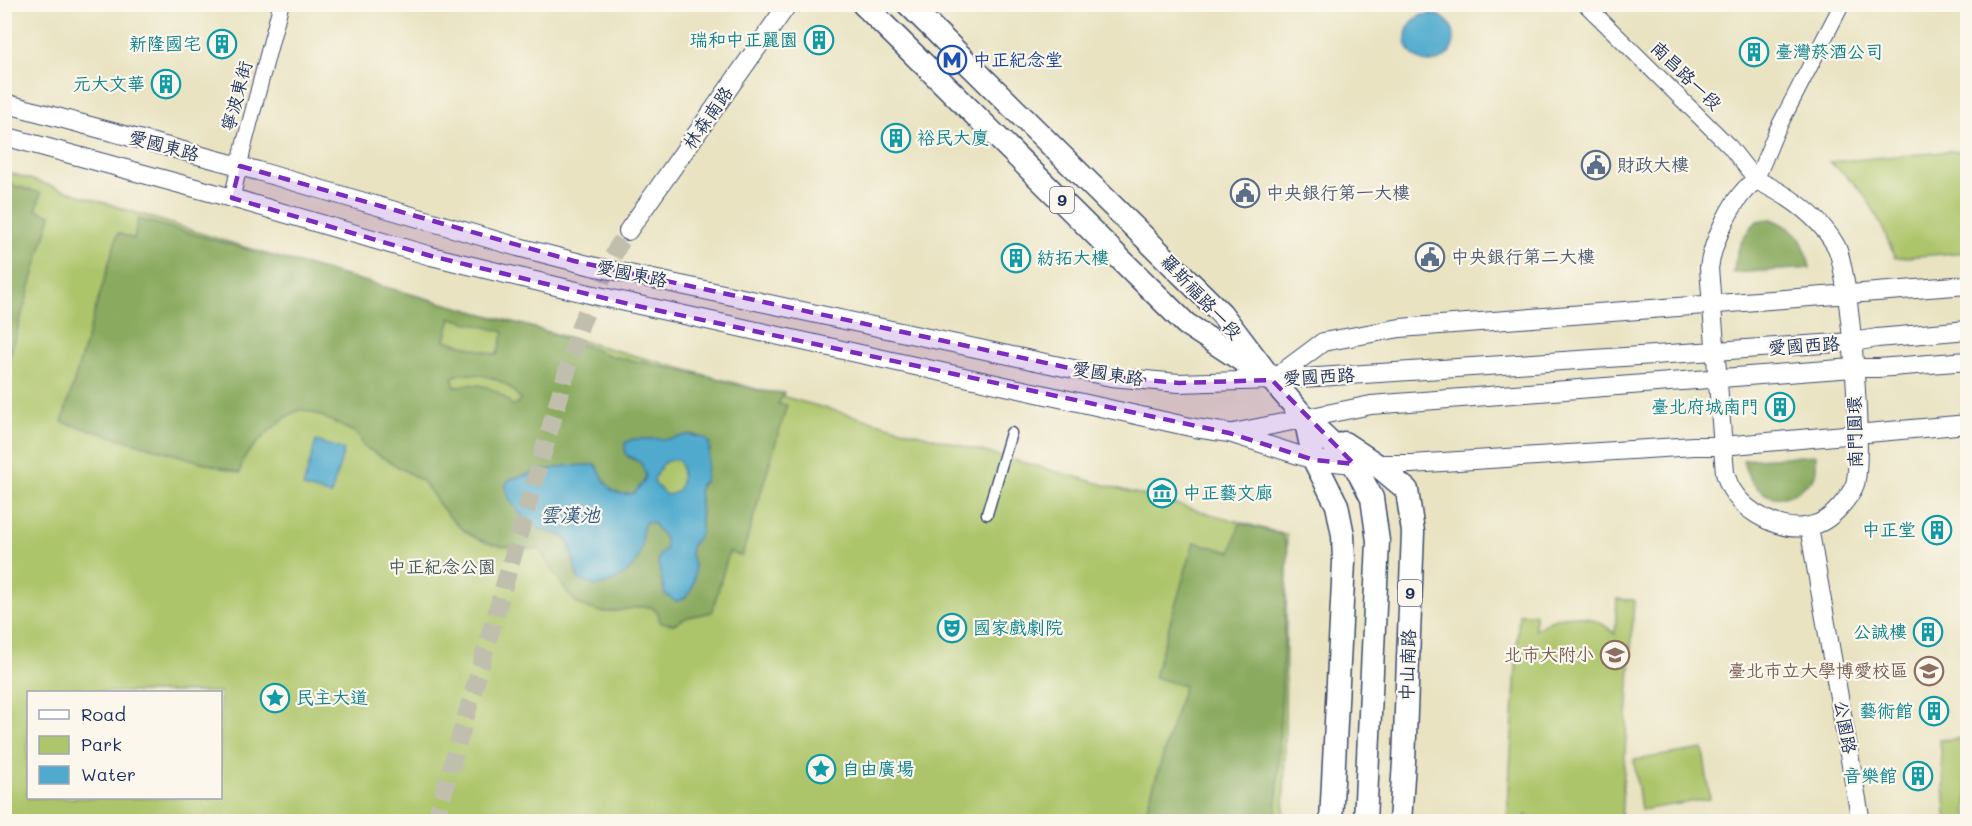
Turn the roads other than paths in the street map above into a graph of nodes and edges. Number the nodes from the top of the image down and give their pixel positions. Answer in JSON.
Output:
{"nodes":[{"id":1,"x":281,"y":4,"type":"edge"},
{"id":2,"x":788,"y":4,"type":"edge"},
{"id":3,"x":863,"y":4,"type":"edge"},
{"id":4,"x":908,"y":4,"type":"edge"},
{"id":5,"x":1585,"y":4,"type":"edge"},
{"id":6,"x":1842,"y":4,"type":"edge"},
{"id":7,"x":4,"y":103,"type":"edge"},
{"id":8,"x":4,"y":136,"type":"edge"},
{"id":9,"x":240,"y":166,"type":"junction"},
{"id":10,"x":1756,"y":180,"type":"junction"},
{"id":11,"x":232,"y":198,"type":"junction"},
{"id":12,"x":628,"y":231,"type":"tunnel mouth"},
{"id":13,"x":1968,"y":285,"type":"edge"},
{"id":14,"x":1846,"y":295,"type":"junction"},
{"id":15,"x":1711,"y":304,"type":"junction"},
{"id":16,"x":1968,"y":330,"type":"edge"},
{"id":17,"x":1852,"y":342,"type":"junction"},
{"id":18,"x":1715,"y":352,"type":"junction"},
{"id":19,"x":1968,"y":361,"type":"edge"},
{"id":20,"x":1853,"y":368,"type":"junction"},
{"id":21,"x":1718,"y":378,"type":"junction"},
{"id":22,"x":1272,"y":380,"type":"junction"},
{"id":23,"x":1305,"y":418,"type":"junction"},
{"id":24,"x":1968,"y":424,"type":"edge"},
{"id":25,"x":1011,"y":433,"type":"dead end"},
{"id":26,"x":1229,"y":433,"type":"junction"},
{"id":27,"x":1857,"y":434,"type":"junction"},
{"id":28,"x":1722,"y":446,"type":"junction"},
{"id":29,"x":1314,"y":460,"type":"junction"},
{"id":30,"x":1354,"y":464,"type":"junction"},
{"id":31,"x":1377,"y":465,"type":"junction"},
{"id":32,"x":987,"y":514,"type":"dead end"},
{"id":33,"x":1809,"y":527,"type":"junction"},
{"id":34,"x":1331,"y":822,"type":"edge"},
{"id":35,"x":1365,"y":822,"type":"edge"},
{"id":36,"x":1400,"y":822,"type":"edge"},
{"id":37,"x":1861,"y":822,"type":"edge"}],
"edges":[{"from":1,"to":9,"type":"street","name":"寧波東街"},
{"from":2,"to":12,"type":"street","name":"林森南路"},
{"from":3,"to":22,"type":"main road","name":"羅斯福路一段","number":"9"},
{"from":4,"to":22,"type":"main road","name":"羅斯福路一段","number":"9"},
{"from":5,"to":10,"type":"street","name":"南昌路一段"},
{"from":6,"to":10,"type":"street"},
{"from":7,"to":9,"type":"street","name":"愛國東路"},
{"from":8,"to":11,"type":"street","name":"愛國東路"},
{"from":9,"to":11,"type":"street","name":"寧波東街"},
{"from":9,"to":22,"type":"street","name":"愛國東路"},
{"from":10,"to":14,"type":"street","name":"南門圓環"},
{"from":10,"to":15,"type":"street"},
{"from":11,"to":26,"type":"street","name":"愛國東路"},
{"from":13,"to":14,"type":"street","name":"愛國西路"},
{"from":14,"to":15,"type":"street","name":"愛國西路"},
{"from":14,"to":17,"type":"street","name":"南門圓環"},
{"from":15,"to":18,"type":"street"},
{"from":15,"to":22,"type":"street","name":"愛國西路"},
{"from":16,"to":17,"type":"street","name":"愛國西路"},
{"from":17,"to":18,"type":"street","name":"愛國西路"},
{"from":17,"to":20,"type":"street","name":"南門圓環"},
{"from":18,"to":21,"type":"street"},
{"from":18,"to":22,"type":"street","name":"愛國西路"},
{"from":19,"to":20,"type":"street","name":"愛國西路"},
{"from":20,"to":21,"type":"street","name":"愛國西路"},
{"from":20,"to":27,"type":"street","name":"南門圓環"},
{"from":21,"to":23,"type":"street","name":"愛國西路"},
{"from":21,"to":28,"type":"street"},
{"from":22,"to":23,"type":"main road","name":"中山南路","number":"9"},
{"from":23,"to":26,"type":"street","name":"愛國東路"},
{"from":23,"to":29,"type":"main road","name":"中山南路","number":"9"},
{"from":23,"to":30,"type":"main road","name":"中山南路","number":"9"},
{"from":23,"to":31,"type":"main road","name":"中山南路","number":"9"},
{"from":24,"to":27,"type":"street"},
{"from":25,"to":32,"type":"street"},
{"from":26,"to":29,"type":"street","name":"愛國東路"},
{"from":27,"to":28,"type":"street"},
{"from":27,"to":33,"type":"street","name":"南門圓環"},
{"from":28,"to":31,"type":"street"},
{"from":28,"to":33,"type":"street"},
{"from":29,"to":30,"type":"street","name":"愛國東路"},
{"from":29,"to":34,"type":"main road","name":"中山南路","number":"9"},
{"from":30,"to":31,"type":"street"},
{"from":30,"to":35,"type":"main road","name":"中山南路","number":"9"},
{"from":31,"to":36,"type":"main road","name":"中山南路","number":"9"},
{"from":33,"to":37,"type":"street","name":"公園路"}]}
